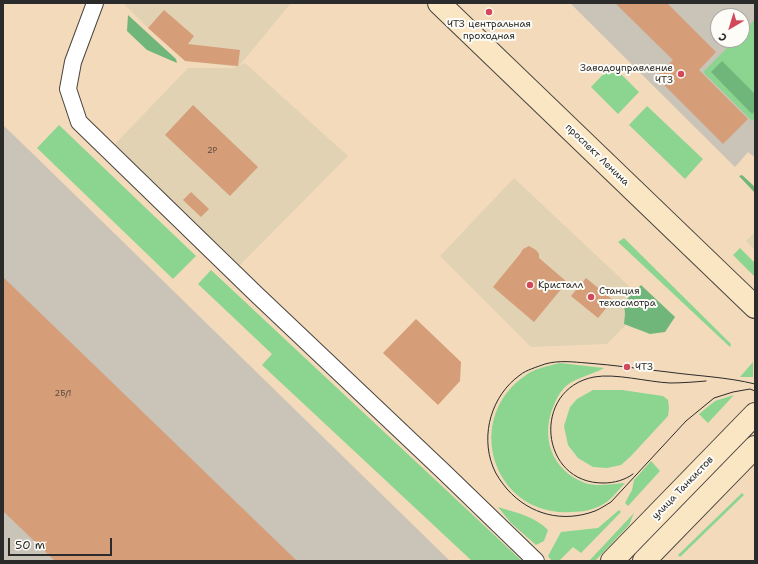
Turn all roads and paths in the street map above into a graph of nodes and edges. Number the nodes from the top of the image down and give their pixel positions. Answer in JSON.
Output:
{"nodes":[{"id":1,"x":95,"y":3,"type":"edge"},
{"id":2,"x":438,"y":3,"type":"edge"},
{"id":3,"x":755,"y":307,"type":"edge"},
{"id":4,"x":755,"y":414,"type":"edge"},
{"id":5,"x":755,"y":447,"type":"edge"},
{"id":6,"x":536,"y":561,"type":"edge"},
{"id":7,"x":612,"y":561,"type":"edge"},
{"id":8,"x":644,"y":561,"type":"edge"}],
"edges":[{"from":1,"to":6,"type":"street"},
{"from":2,"to":3,"type":"street","name":"проспект Ленина"},
{"from":4,"to":7,"type":"street","name":"улица Танкистов"},
{"from":5,"to":8,"type":"street"}]}
